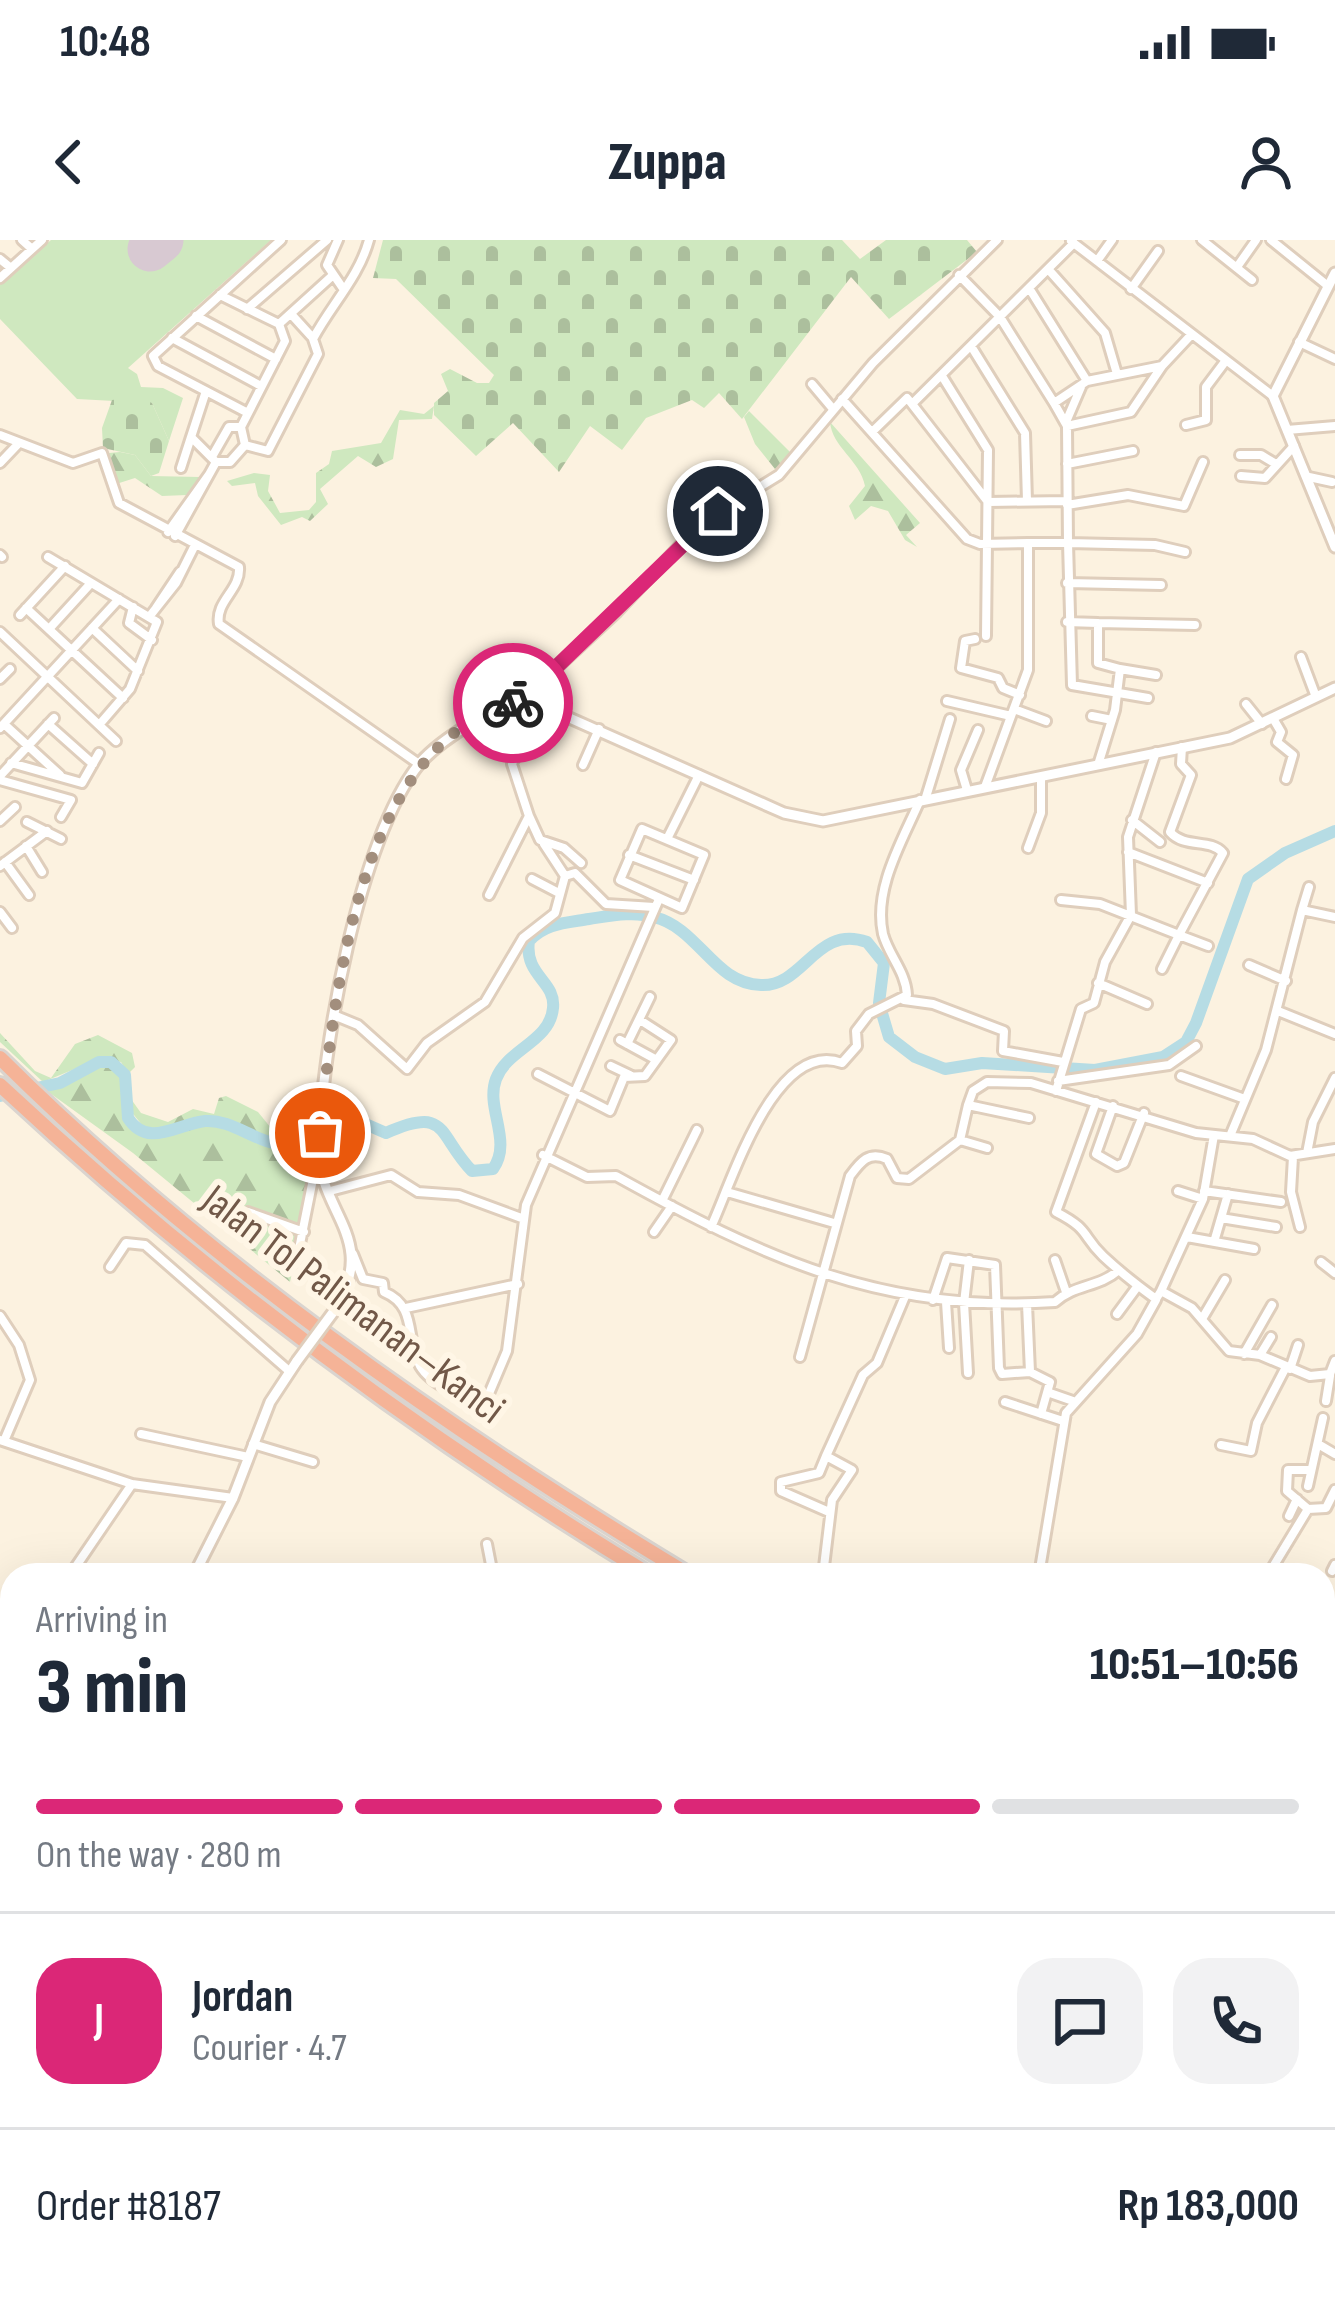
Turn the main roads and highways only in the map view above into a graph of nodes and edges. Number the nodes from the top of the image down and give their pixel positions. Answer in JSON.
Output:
{"nodes":[{"id":1,"x":5,"y":1063,"type":"edge"},
{"id":2,"x":0,"y":1084,"type":"edge"},
{"id":3,"x":631,"y":1563,"type":"edge"},
{"id":4,"x":670,"y":1563,"type":"edge"}],
"edges":[{"from":1,"to":4,"type":"highway","name":"Jalan Tol Palimanan–Kanci"},
{"from":2,"to":3,"type":"highway","name":"Jalan Tol Palimanan–Kanci"}]}
